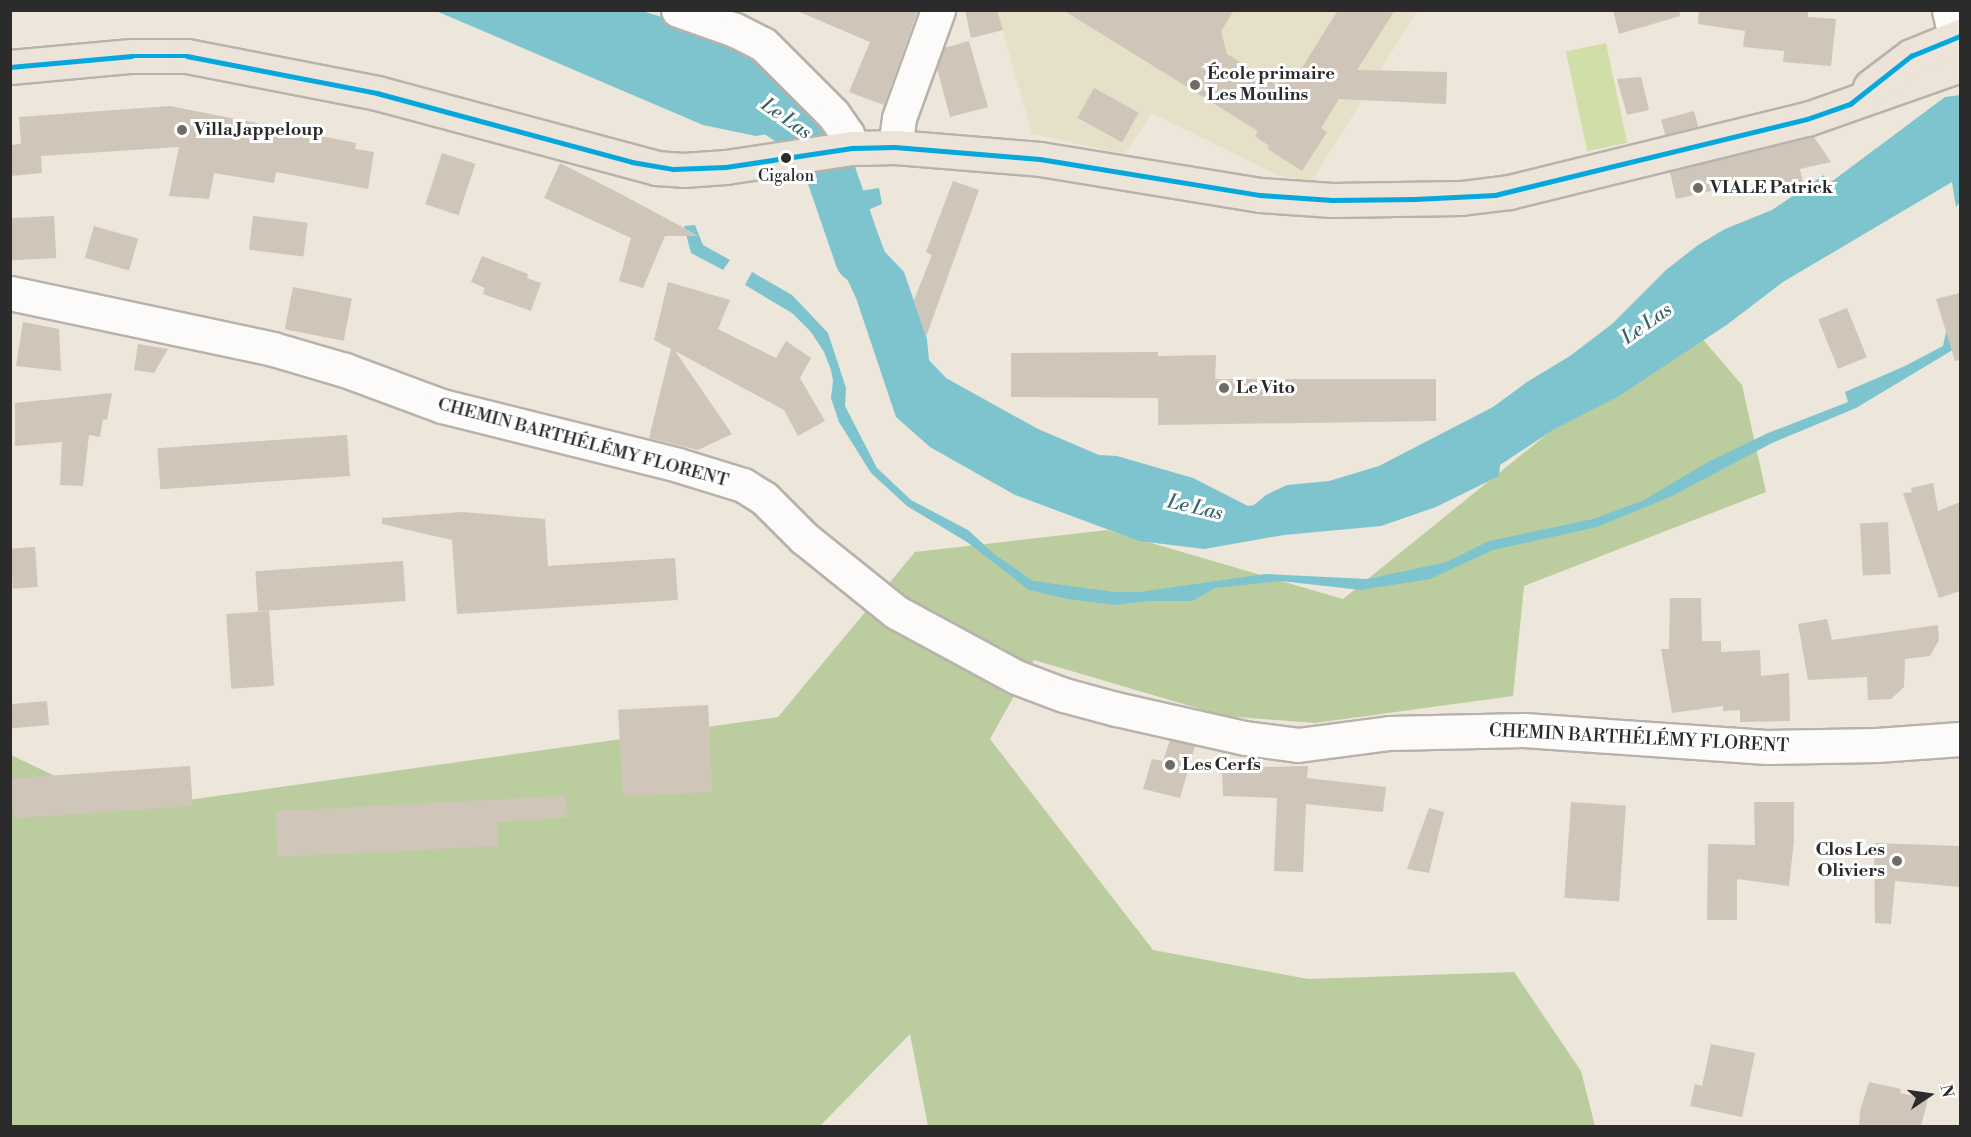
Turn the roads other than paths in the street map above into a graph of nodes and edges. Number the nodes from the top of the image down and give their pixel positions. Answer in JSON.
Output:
{"nodes":[{"id":1,"x":678,"y":10,"type":"edge"},
{"id":2,"x":938,"y":10,"type":"edge"},
{"id":3,"x":1958,"y":41,"type":"edge"},
{"id":4,"x":10,"y":68,"type":"edge"},
{"id":5,"x":1850,"y":104,"type":"junction"},
{"id":6,"x":895,"y":147,"type":"junction"},
{"id":7,"x":831,"y":151,"type":"junction"},
{"id":8,"x":10,"y":293,"type":"edge"},
{"id":9,"x":1960,"y":739,"type":"edge"}],
"edges":[{"from":1,"to":7,"type":"street"},
{"from":2,"to":6,"type":"street"},
{"from":3,"to":5,"type":"main road"},
{"from":3,"to":5,"type":"main road"},
{"from":4,"to":7,"type":"main road"},
{"from":5,"to":6,"type":"main road"},
{"from":6,"to":7,"type":"main road"},
{"from":8,"to":9,"type":"street","name":"CHEMIN BARTHÉLÉMY FLORENT"}]}
